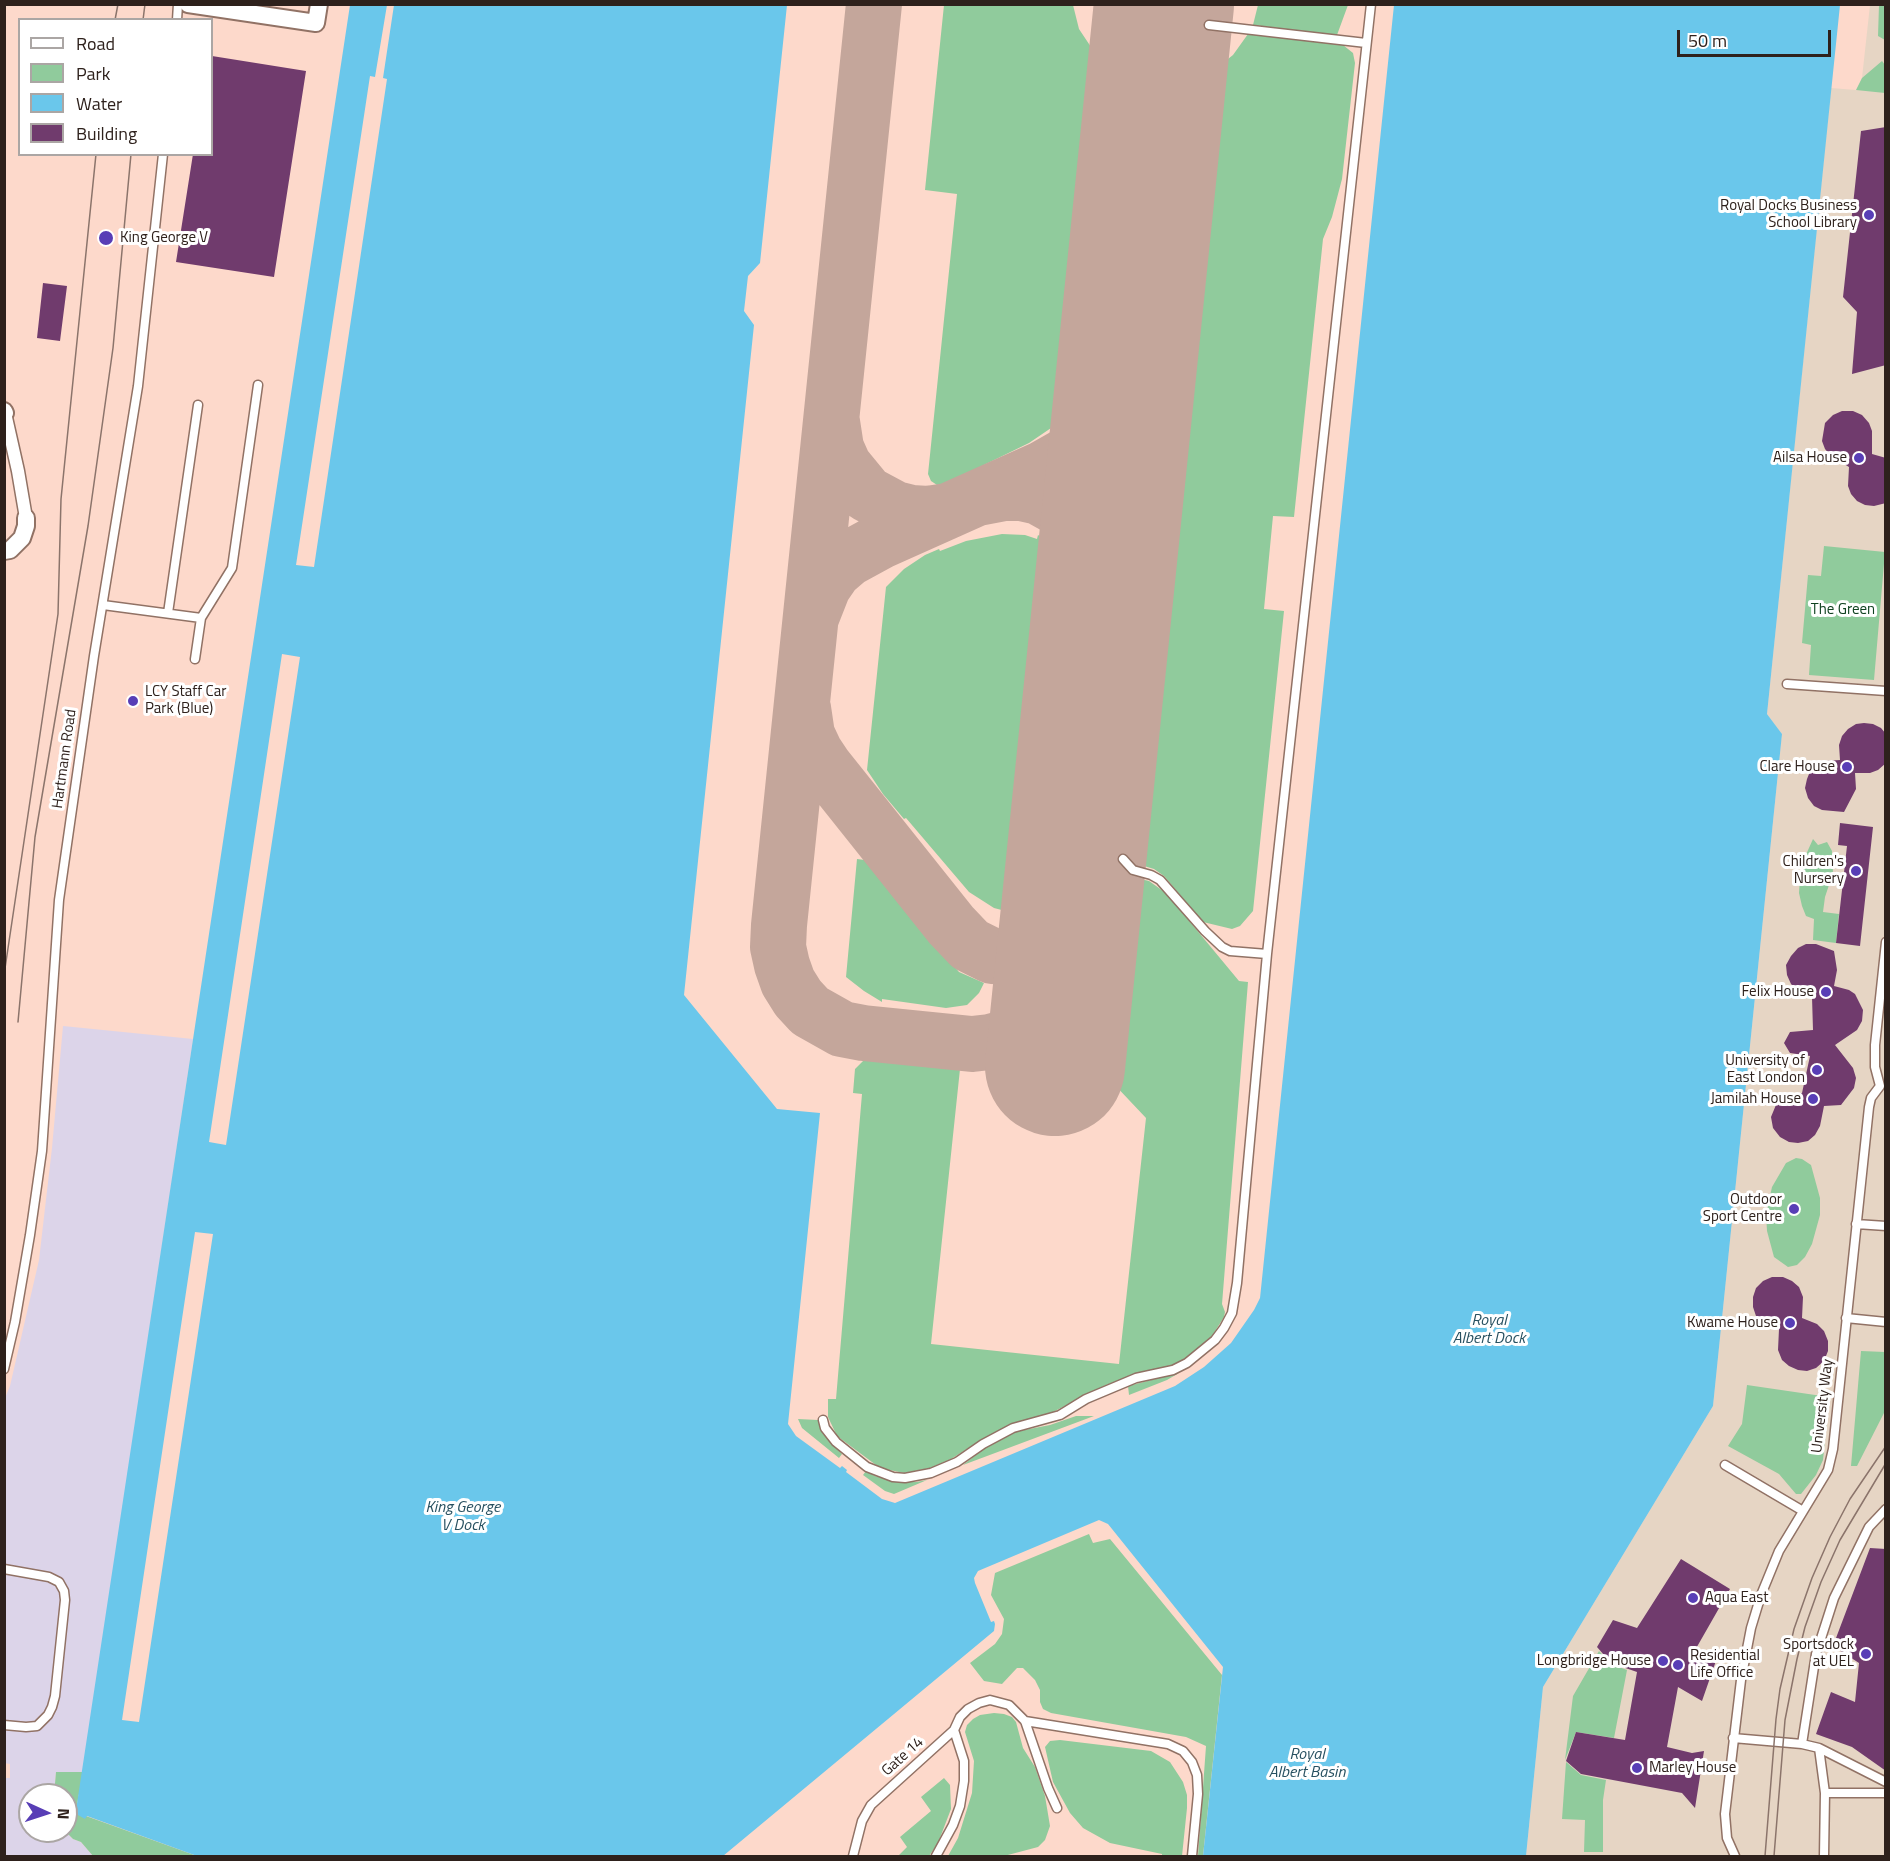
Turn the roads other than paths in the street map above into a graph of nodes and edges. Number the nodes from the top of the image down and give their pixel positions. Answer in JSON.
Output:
{"nodes":[{"id":1,"x":188,"y":4,"type":"edge"},
{"id":2,"x":319,"y":4,"type":"edge"},
{"id":3,"x":1371,"y":4,"type":"edge"},
{"id":4,"x":1209,"y":25,"type":"dead end"},
{"id":5,"x":1366,"y":42,"type":"junction"},
{"id":6,"x":163,"y":156,"type":"edge"},
{"id":7,"x":258,"y":385,"type":"dead end"},
{"id":8,"x":198,"y":405,"type":"dead end"},
{"id":9,"x":5,"y":412,"type":"edge"},
{"id":10,"x":26,"y":518,"type":"joint"},
{"id":11,"x":4,"y":551,"type":"edge"},
{"id":12,"x":103,"y":605,"type":"junction"},
{"id":13,"x":168,"y":613,"type":"junction"},
{"id":14,"x":201,"y":618,"type":"junction"},
{"id":15,"x":195,"y":659,"type":"dead end"},
{"id":16,"x":1787,"y":684,"type":"dead end"},
{"id":17,"x":1886,"y":691,"type":"edge"},
{"id":18,"x":1123,"y":859,"type":"dead end"},
{"id":19,"x":1886,"y":942,"type":"edge"},
{"id":20,"x":1267,"y":954,"type":"junction"},
{"id":21,"x":1883,"y":1086,"type":"edge"},
{"id":22,"x":1856,"y":1224,"type":"junction"},
{"id":23,"x":1886,"y":1226,"type":"edge"},
{"id":24,"x":1846,"y":1318,"type":"junction"},
{"id":25,"x":1886,"y":1322,"type":"edge"},
{"id":26,"x":4,"y":1369,"type":"edge"},
{"id":27,"x":823,"y":1420,"type":"dead end"},
{"id":28,"x":1725,"y":1465,"type":"dead end"},
{"id":29,"x":1886,"y":1509,"type":"edge"},
{"id":30,"x":1803,"y":1511,"type":"junction"},
{"id":31,"x":4,"y":1569,"type":"edge"},
{"id":32,"x":1025,"y":1721,"type":"junction"},
{"id":33,"x":4,"y":1725,"type":"edge"},
{"id":34,"x":954,"y":1730,"type":"junction"},
{"id":35,"x":1733,"y":1738,"type":"junction"},
{"id":36,"x":1802,"y":1744,"type":"junction"},
{"id":37,"x":1819,"y":1749,"type":"junction"},
{"id":38,"x":1886,"y":1782,"type":"edge"},
{"id":39,"x":1825,"y":1793,"type":"junction"},
{"id":40,"x":1886,"y":1793,"type":"edge"},
{"id":41,"x":1057,"y":1809,"type":"dead end"},
{"id":42,"x":1734,"y":1856,"type":"edge"},
{"id":43,"x":853,"y":1857,"type":"edge"},
{"id":44,"x":936,"y":1857,"type":"edge"},
{"id":45,"x":1192,"y":1857,"type":"edge"},
{"id":46,"x":1824,"y":1857,"type":"edge"}],
"edges":[{"from":1,"to":2,"type":"street"},
{"from":3,"to":5,"type":"lane"},
{"from":4,"to":5,"type":"lane"},
{"from":5,"to":20,"type":"lane"},
{"from":6,"to":12,"type":"lane","name":"Hartmann Road"},
{"from":7,"to":14,"type":"lane"},
{"from":8,"to":13,"type":"lane"},
{"from":9,"to":10,"type":"street"},
{"from":10,"to":11,"type":"street"},
{"from":12,"to":13,"type":"lane"},
{"from":12,"to":26,"type":"lane","name":"Hartmann Road"},
{"from":13,"to":14,"type":"lane"},
{"from":14,"to":15,"type":"lane"},
{"from":16,"to":17,"type":"lane"},
{"from":18,"to":20,"type":"lane"},
{"from":19,"to":21,"type":"lane","name":"University Way"},
{"from":20,"to":27,"type":"lane"},
{"from":21,"to":22,"type":"lane","name":"University Way"},
{"from":22,"to":23,"type":"lane"},
{"from":22,"to":24,"type":"lane","name":"University Way"},
{"from":24,"to":25,"type":"lane"},
{"from":24,"to":30,"type":"lane","name":"University Way"},
{"from":28,"to":30,"type":"lane"},
{"from":29,"to":36,"type":"lane"},
{"from":30,"to":35,"type":"lane","name":"University Way"},
{"from":31,"to":33,"type":"lane"},
{"from":32,"to":34,"type":"lane","name":"Gate 14"},
{"from":32,"to":41,"type":"lane"},
{"from":32,"to":45,"type":"lane"},
{"from":34,"to":43,"type":"lane","name":"Gate 14"},
{"from":34,"to":44,"type":"lane"},
{"from":35,"to":36,"type":"lane"},
{"from":35,"to":42,"type":"lane","name":"University Way"},
{"from":36,"to":37,"type":"lane"},
{"from":37,"to":38,"type":"lane"},
{"from":37,"to":39,"type":"lane"},
{"from":39,"to":40,"type":"lane"},
{"from":39,"to":46,"type":"lane"}]}
